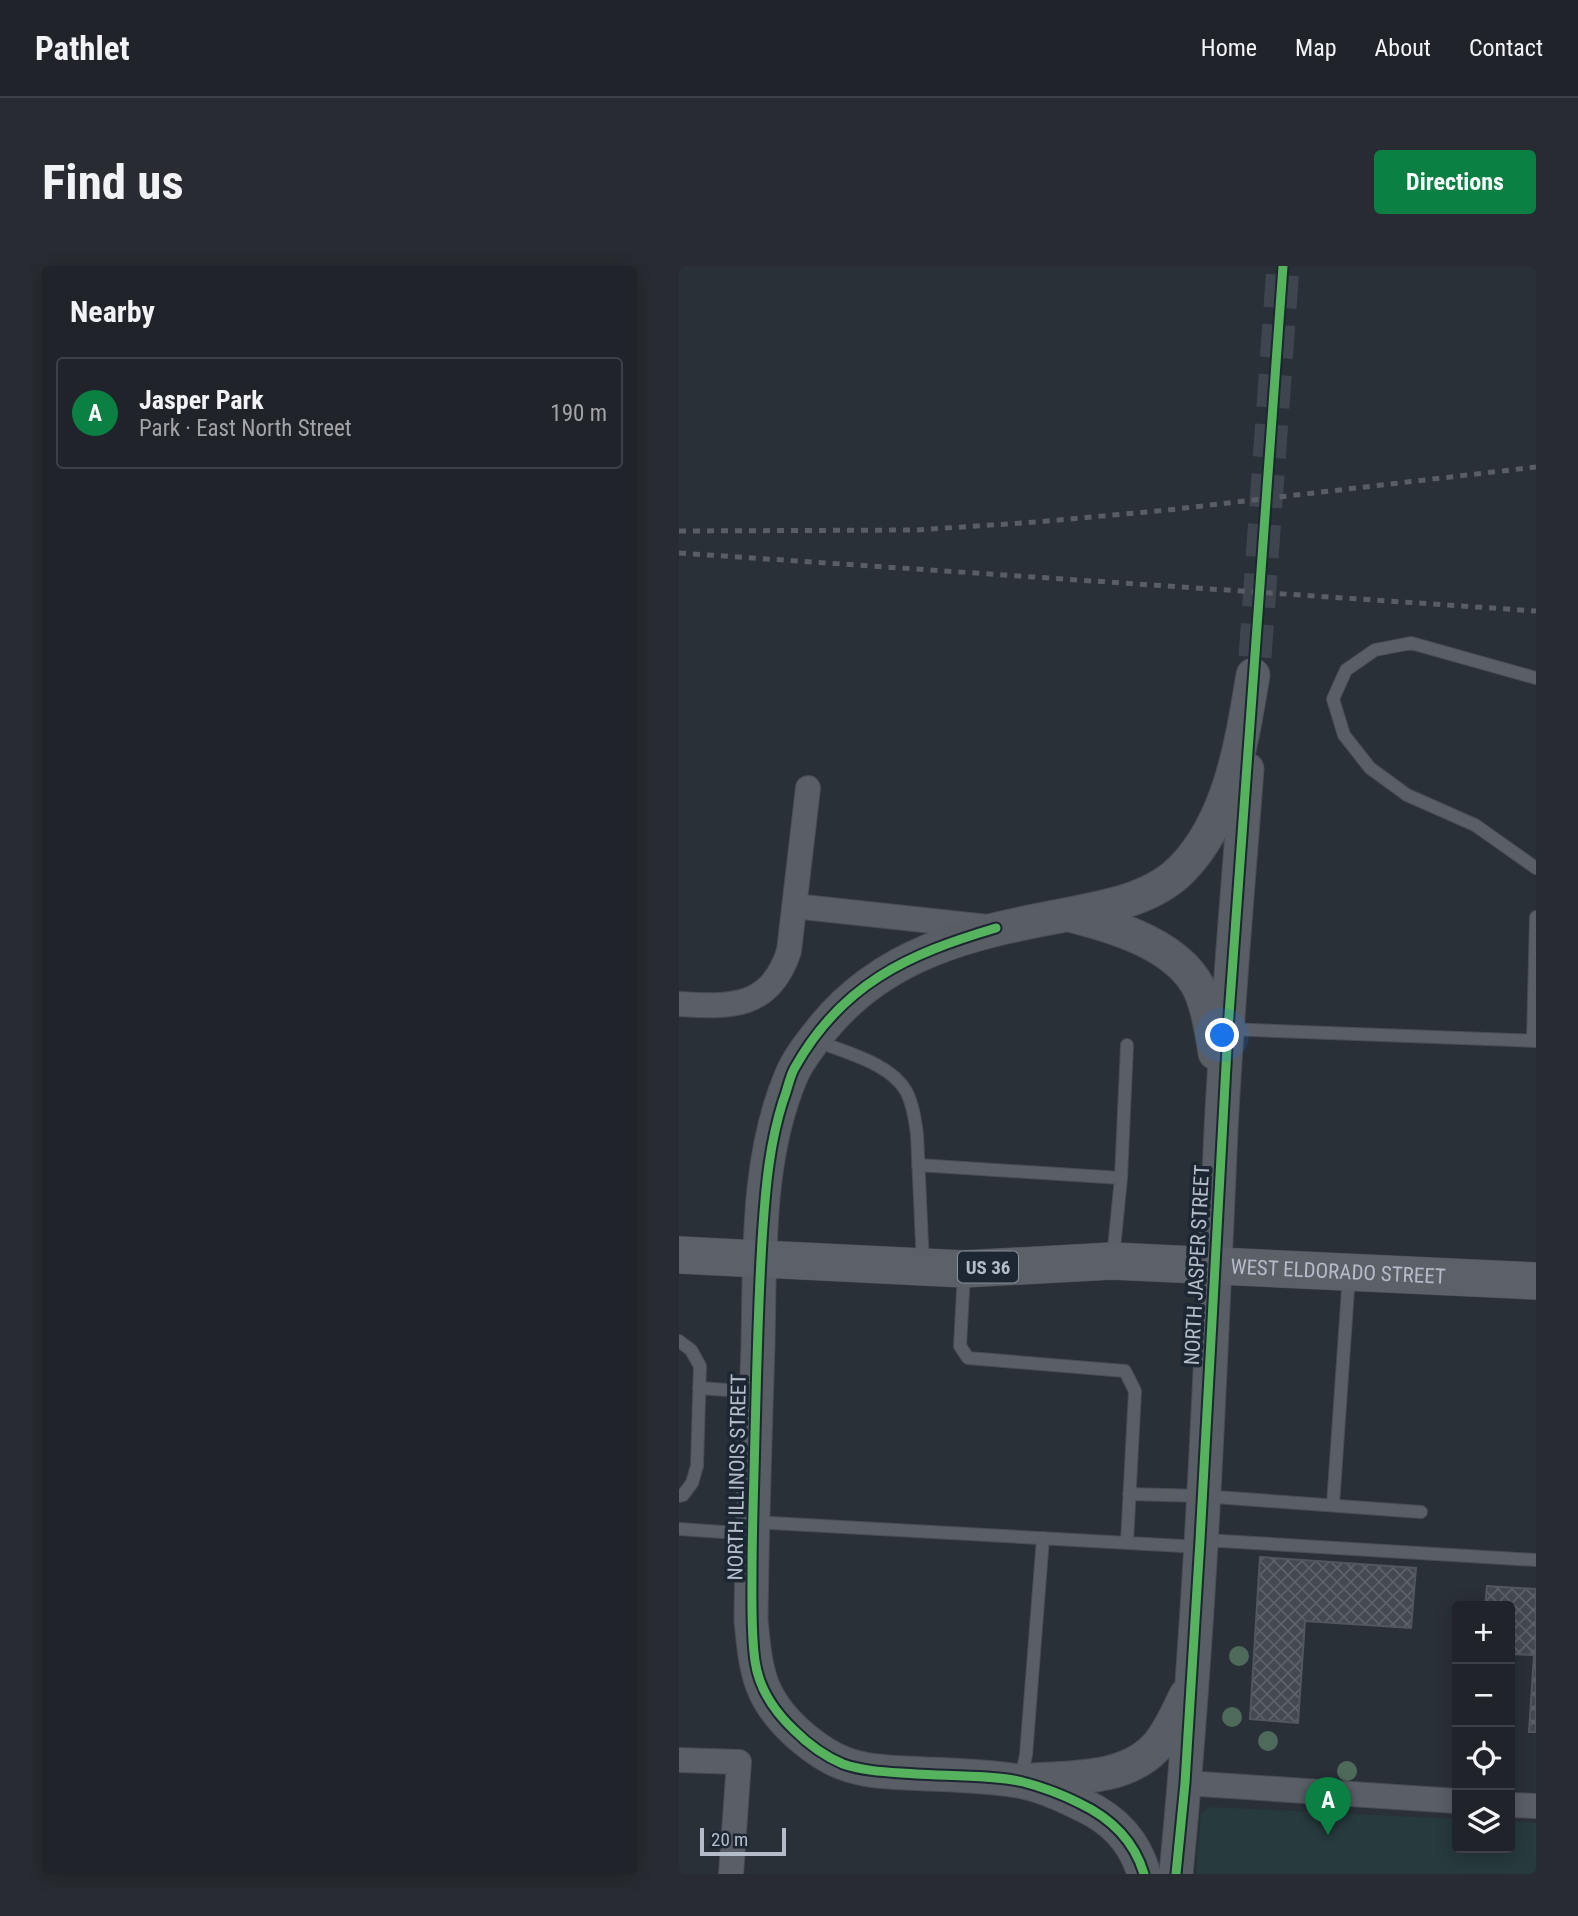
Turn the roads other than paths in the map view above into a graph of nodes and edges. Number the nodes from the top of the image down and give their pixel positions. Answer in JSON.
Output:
{"nodes":[{"id":1,"x":1536,"y":677,"type":"edge"},
{"id":2,"x":808,"y":788,"type":"dead end"},
{"id":3,"x":1536,"y":868,"type":"edge"},
{"id":4,"x":794,"y":906,"type":"junction"},
{"id":5,"x":1068,"y":914,"type":"junction"},
{"id":6,"x":1536,"y":917,"type":"edge"},
{"id":7,"x":996,"y":928,"type":"junction"},
{"id":8,"x":679,"y":1004,"type":"edge"},
{"id":9,"x":1228,"y":1029,"type":"junction"},
{"id":10,"x":814,"y":1040,"type":"junction"},
{"id":11,"x":1534,"y":1041,"type":"edge"},
{"id":12,"x":1127,"y":1045,"type":"dead end"},
{"id":13,"x":1221,"y":1128,"type":"junction"},
{"id":14,"x":918,"y":1165,"type":"junction"},
{"id":15,"x":1121,"y":1178,"type":"junction"},
{"id":16,"x":679,"y":1255,"type":"edge"},
{"id":17,"x":760,"y":1257,"type":"junction"},
{"id":18,"x":1112,"y":1261,"type":"junction"},
{"id":19,"x":923,"y":1266,"type":"junction"},
{"id":20,"x":1216,"y":1266,"type":"junction"},
{"id":21,"x":964,"y":1269,"type":"junction"},
{"id":22,"x":1350,"y":1271,"type":"junction"},
{"id":23,"x":1536,"y":1281,"type":"edge"},
{"id":24,"x":679,"y":1341,"type":"edge"},
{"id":25,"x":699,"y":1388,"type":"junction"},
{"id":26,"x":757,"y":1392,"type":"junction"},
{"id":27,"x":1129,"y":1494,"type":"junction"},
{"id":28,"x":679,"y":1496,"type":"edge"},
{"id":29,"x":1202,"y":1496,"type":"junction"},
{"id":30,"x":1333,"y":1505,"type":"junction"},
{"id":31,"x":1421,"y":1511,"type":"dead end"},
{"id":32,"x":753,"y":1528,"type":"junction"},
{"id":33,"x":679,"y":1529,"type":"edge"},
{"id":34,"x":1043,"y":1538,"type":"junction"},
{"id":35,"x":1126,"y":1542,"type":"junction"},
{"id":36,"x":1200,"y":1543,"type":"junction"},
{"id":37,"x":1536,"y":1560,"type":"edge"},
{"id":38,"x":1191,"y":1685,"type":"junction"},
{"id":39,"x":679,"y":1760,"type":"edge"},
{"id":40,"x":1020,"y":1781,"type":"junction"},
{"id":41,"x":1185,"y":1783,"type":"junction"},
{"id":42,"x":1452,"y":1801,"type":"edge"},
{"id":43,"x":1515,"y":1804,"type":"edge"},
{"id":44,"x":1536,"y":1806,"type":"edge"},
{"id":45,"x":731,"y":1874,"type":"edge"},
{"id":46,"x":1144,"y":1874,"type":"edge"},
{"id":47,"x":1177,"y":1874,"type":"edge"}],
"edges":[{"from":1,"to":3,"type":"lane"},
{"from":2,"to":4,"type":"street"},
{"from":4,"to":7,"type":"street"},
{"from":4,"to":8,"type":"street"},
{"from":5,"to":7,"type":"street","name":"NORTH JASPER STREET"},
{"from":5,"to":9,"type":"street","name":"NORTH JASPER STREET"},
{"from":5,"to":13,"type":"street"},
{"from":6,"to":11,"type":"lane"},
{"from":7,"to":10,"type":"street","name":"NORTH ILLINOIS STREET"},
{"from":9,"to":11,"type":"lane"},
{"from":9,"to":13,"type":"street","name":"NORTH JASPER STREET"},
{"from":10,"to":14,"type":"lane"},
{"from":10,"to":17,"type":"street","name":"NORTH ILLINOIS STREET"},
{"from":12,"to":15,"type":"lane"},
{"from":13,"to":20,"type":"street","name":"NORTH JASPER STREET"},
{"from":14,"to":15,"type":"lane"},
{"from":14,"to":19,"type":"lane"},
{"from":15,"to":18,"type":"lane"},
{"from":16,"to":17,"type":"main road","name":"WEST ELDORADO STREET","number":"US 36"},
{"from":17,"to":19,"type":"main road","name":"WEST ELDORADO STREET","number":"US 36"},
{"from":17,"to":26,"type":"street","name":"NORTH ILLINOIS STREET"},
{"from":18,"to":20,"type":"main road","name":"WEST ELDORADO STREET","number":"US 36"},
{"from":18,"to":21,"type":"main road","name":"WEST ELDORADO STREET","number":"US 36"},
{"from":19,"to":21,"type":"main road","name":"WEST ELDORADO STREET","number":"US 36"},
{"from":20,"to":22,"type":"main road","name":"WEST ELDORADO STREET","number":"US 36"},
{"from":20,"to":29,"type":"street","name":"NORTH JASPER STREET"},
{"from":21,"to":27,"type":"lane"},
{"from":22,"to":23,"type":"main road","name":"WEST ELDORADO STREET","number":"US 36"},
{"from":22,"to":30,"type":"lane"},
{"from":24,"to":25,"type":"lane"},
{"from":25,"to":26,"type":"lane"},
{"from":25,"to":28,"type":"lane"},
{"from":26,"to":32,"type":"street","name":"NORTH ILLINOIS STREET"},
{"from":27,"to":29,"type":"lane"},
{"from":27,"to":35,"type":"lane"},
{"from":29,"to":30,"type":"lane"},
{"from":29,"to":36,"type":"street","name":"NORTH JASPER STREET"},
{"from":30,"to":31,"type":"lane"},
{"from":32,"to":33,"type":"lane"},
{"from":32,"to":34,"type":"lane"},
{"from":32,"to":40,"type":"street","name":"NORTH ILLINOIS STREET"},
{"from":34,"to":35,"type":"lane"},
{"from":34,"to":40,"type":"lane"},
{"from":35,"to":36,"type":"lane"},
{"from":36,"to":37,"type":"lane"},
{"from":36,"to":38,"type":"street","name":"NORTH JASPER STREET"},
{"from":38,"to":40,"type":"street"},
{"from":38,"to":41,"type":"street","name":"NORTH JASPER STREET"},
{"from":39,"to":45,"type":"street"},
{"from":40,"to":46,"type":"street","name":"NORTH ILLINOIS STREET"},
{"from":41,"to":42,"type":"street"},
{"from":41,"to":47,"type":"street","name":"NORTH JASPER STREET"},
{"from":43,"to":44,"type":"street"}]}
